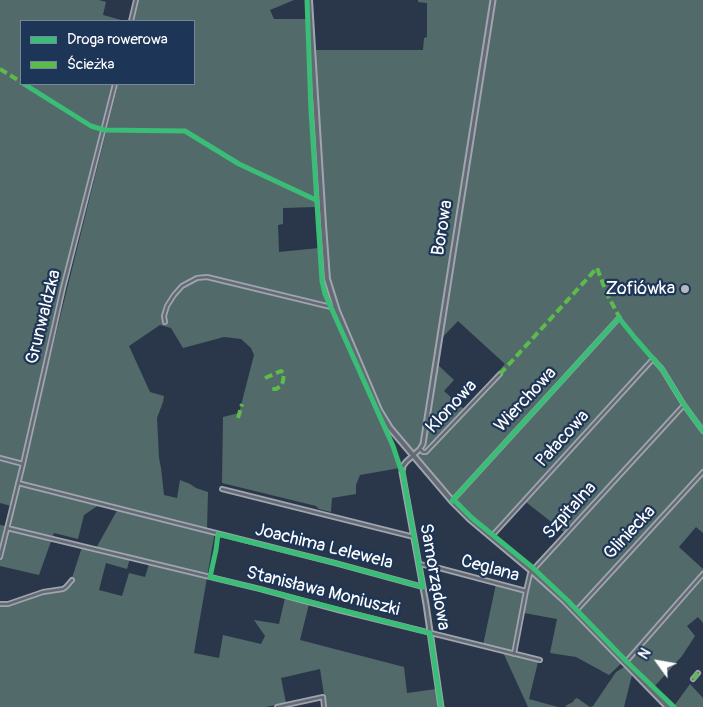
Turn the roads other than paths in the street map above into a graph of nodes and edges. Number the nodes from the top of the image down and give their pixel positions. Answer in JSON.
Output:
{"nodes":[{"id":1,"x":136,"y":0,"type":"edge"},
{"id":2,"x":309,"y":0,"type":"edge"},
{"id":3,"x":493,"y":0,"type":"edge"},
{"id":4,"x":130,"y":20,"type":"edge"},
{"id":5,"x":116,"y":85,"type":"edge"},
{"id":6,"x":336,"y":307,"type":"junction"},
{"id":7,"x":619,"y":318,"type":"dead end"},
{"id":8,"x":165,"y":322,"type":"dead end"},
{"id":9,"x":500,"y":374,"type":"dead end"},
{"id":10,"x":684,"y":405,"type":"junction"},
{"id":11,"x":703,"y":431,"type":"edge"},
{"id":12,"x":420,"y":450,"type":"junction"},
{"id":13,"x":412,"y":456,"type":"junction"},
{"id":14,"x":0,"y":458,"type":"edge"},
{"id":15,"x":23,"y":464,"type":"junction"},
{"id":16,"x":703,"y":472,"type":"edge"},
{"id":17,"x":18,"y":483,"type":"junction"},
{"id":18,"x":222,"y":489,"type":"dead end"},
{"id":19,"x":452,"y":501,"type":"junction"},
{"id":20,"x":7,"y":528,"type":"junction"},
{"id":21,"x":414,"y":537,"type":"junction"},
{"id":22,"x":491,"y":537,"type":"junction"},
{"id":23,"x":0,"y":557,"type":"edge"},
{"id":24,"x":419,"y":564,"type":"junction"},
{"id":25,"x":532,"y":571,"type":"junction"},
{"id":26,"x":703,"y":574,"type":"edge"},
{"id":27,"x":72,"y":580,"type":"dead end"},
{"id":28,"x":422,"y":587,"type":"junction"},
{"id":29,"x":526,"y":591,"type":"junction"},
{"id":30,"x":0,"y":604,"type":"edge"},
{"id":31,"x":575,"y":612,"type":"junction"},
{"id":32,"x":430,"y":633,"type":"junction"},
{"id":33,"x":514,"y":654,"type":"junction"},
{"id":34,"x":540,"y":660,"type":"dead end"},
{"id":35,"x":625,"y":663,"type":"junction"},
{"id":36,"x":698,"y":673,"type":"dead end"},
{"id":37,"x":692,"y":679,"type":"dead end"},
{"id":38,"x":277,"y":707,"type":"edge"},
{"id":39,"x":324,"y":707,"type":"edge"},
{"id":40,"x":441,"y":707,"type":"edge"},
{"id":41,"x":668,"y":707,"type":"edge"}],
"edges":[{"from":1,"to":4,"type":"street"},
{"from":2,"to":6,"type":"main road"},
{"from":3,"to":12,"type":"street","name":"Borowa"},
{"from":5,"to":15,"type":"street","name":"Grunwaldzka"},
{"from":6,"to":8,"type":"street"},
{"from":6,"to":13,"type":"main road"},
{"from":7,"to":19,"type":"street","name":"Wierchowa"},
{"from":9,"to":12,"type":"street","name":"Klonowa"},
{"from":10,"to":11,"type":"street"},
{"from":10,"to":22,"type":"street","name":"Pałacowa"},
{"from":10,"to":25,"type":"street","name":"Szpitalna"},
{"from":12,"to":13,"type":"street"},
{"from":13,"to":19,"type":"main road"},
{"from":13,"to":21,"type":"street","name":"Samorządowa"},
{"from":14,"to":15,"type":"street"},
{"from":15,"to":17,"type":"street","name":"Grunwaldzka"},
{"from":16,"to":31,"type":"street","name":"Gliniecka"},
{"from":17,"to":20,"type":"street","name":"Grunwaldzka"},
{"from":17,"to":28,"type":"street","name":"Joachima Lelewela"},
{"from":18,"to":21,"type":"street"},
{"from":19,"to":22,"type":"main road"},
{"from":20,"to":23,"type":"street","name":"Grunwaldzka"},
{"from":20,"to":32,"type":"street","name":"Stanisława Moniuszki"},
{"from":21,"to":24,"type":"street","name":"Samorządowa"},
{"from":22,"to":25,"type":"main road"},
{"from":24,"to":28,"type":"street","name":"Samorządowa"},
{"from":24,"to":29,"type":"street","name":"Ceglana"},
{"from":25,"to":29,"type":"street","name":"Szpitalna"},
{"from":25,"to":31,"type":"main road"},
{"from":26,"to":35,"type":"street"},
{"from":27,"to":30,"type":"street"},
{"from":28,"to":32,"type":"street","name":"Samorządowa"},
{"from":29,"to":33,"type":"street","name":"Szpitalna"},
{"from":31,"to":35,"type":"main road"},
{"from":32,"to":33,"type":"street","name":"Stanisława Moniuszki"},
{"from":32,"to":40,"type":"street","name":"Samorządowa"},
{"from":33,"to":34,"type":"street","name":"Stanisława Moniuszki"},
{"from":35,"to":41,"type":"main road"},
{"from":36,"to":37,"type":"street"},
{"from":38,"to":39,"type":"street"}]}
